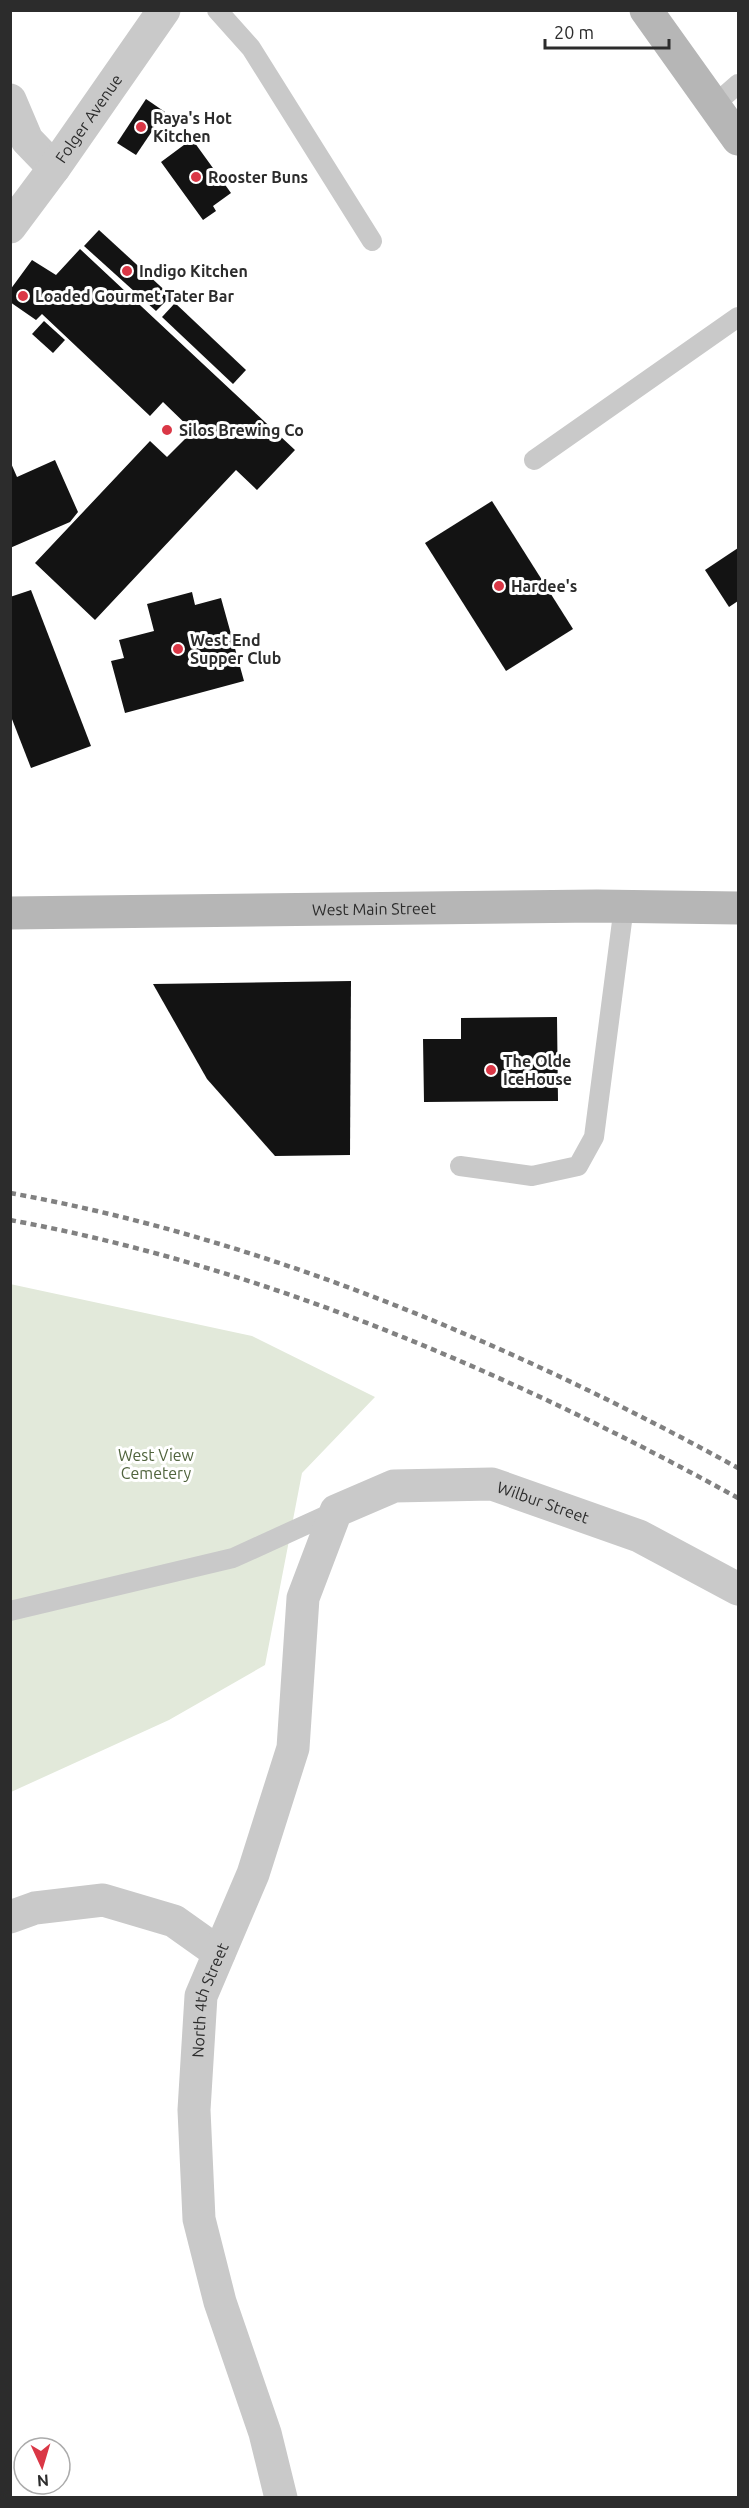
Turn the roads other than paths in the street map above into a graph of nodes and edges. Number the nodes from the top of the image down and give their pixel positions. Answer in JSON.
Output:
{"nodes":[{"id":1,"x":164,"y":10,"type":"edge"},
{"id":2,"x":217,"y":10,"type":"edge"},
{"id":3,"x":646,"y":10,"type":"edge"},
{"id":4,"x":738,"y":84,"type":"edge"},
{"id":5,"x":10,"y":100,"type":"edge"},
{"id":6,"x":714,"y":105,"type":"junction"},
{"id":7,"x":738,"y":139,"type":"edge"},
{"id":8,"x":54,"y":168,"type":"junction"},
{"id":9,"x":10,"y":227,"type":"edge"},
{"id":10,"x":372,"y":241,"type":"dead end"},
{"id":11,"x":738,"y":317,"type":"edge"},
{"id":12,"x":534,"y":460,"type":"dead end"},
{"id":13,"x":624,"y":906,"type":"junction"},
{"id":14,"x":738,"y":908,"type":"edge"},
{"id":15,"x":10,"y":913,"type":"edge"},
{"id":16,"x":460,"y":1166,"type":"dead end"},
{"id":17,"x":336,"y":1511,"type":"junction"},
{"id":18,"x":738,"y":1589,"type":"edge"},
{"id":19,"x":10,"y":1611,"type":"edge"},
{"id":20,"x":10,"y":1917,"type":"edge"},
{"id":21,"x":219,"y":1953,"type":"junction"},
{"id":22,"x":281,"y":2498,"type":"edge"}],
"edges":[{"from":1,"to":8,"type":"street","name":"Folger Avenue"},
{"from":2,"to":10,"type":"lane"},
{"from":3,"to":6,"type":"main road"},
{"from":4,"to":6,"type":"lane"},
{"from":5,"to":8,"type":"street"},
{"from":6,"to":7,"type":"main road"},
{"from":8,"to":9,"type":"street","name":"Folger Avenue"},
{"from":11,"to":12,"type":"lane"},
{"from":13,"to":14,"type":"main road","name":"West Main Street"},
{"from":13,"to":15,"type":"main road","name":"West Main Street"},
{"from":13,"to":16,"type":"lane"},
{"from":17,"to":18,"type":"street","name":"Wilbur Street"},
{"from":17,"to":19,"type":"lane"},
{"from":17,"to":21,"type":"street","name":"North 4th Street"},
{"from":20,"to":21,"type":"street"},
{"from":21,"to":22,"type":"street","name":"North 4th Street"}]}
